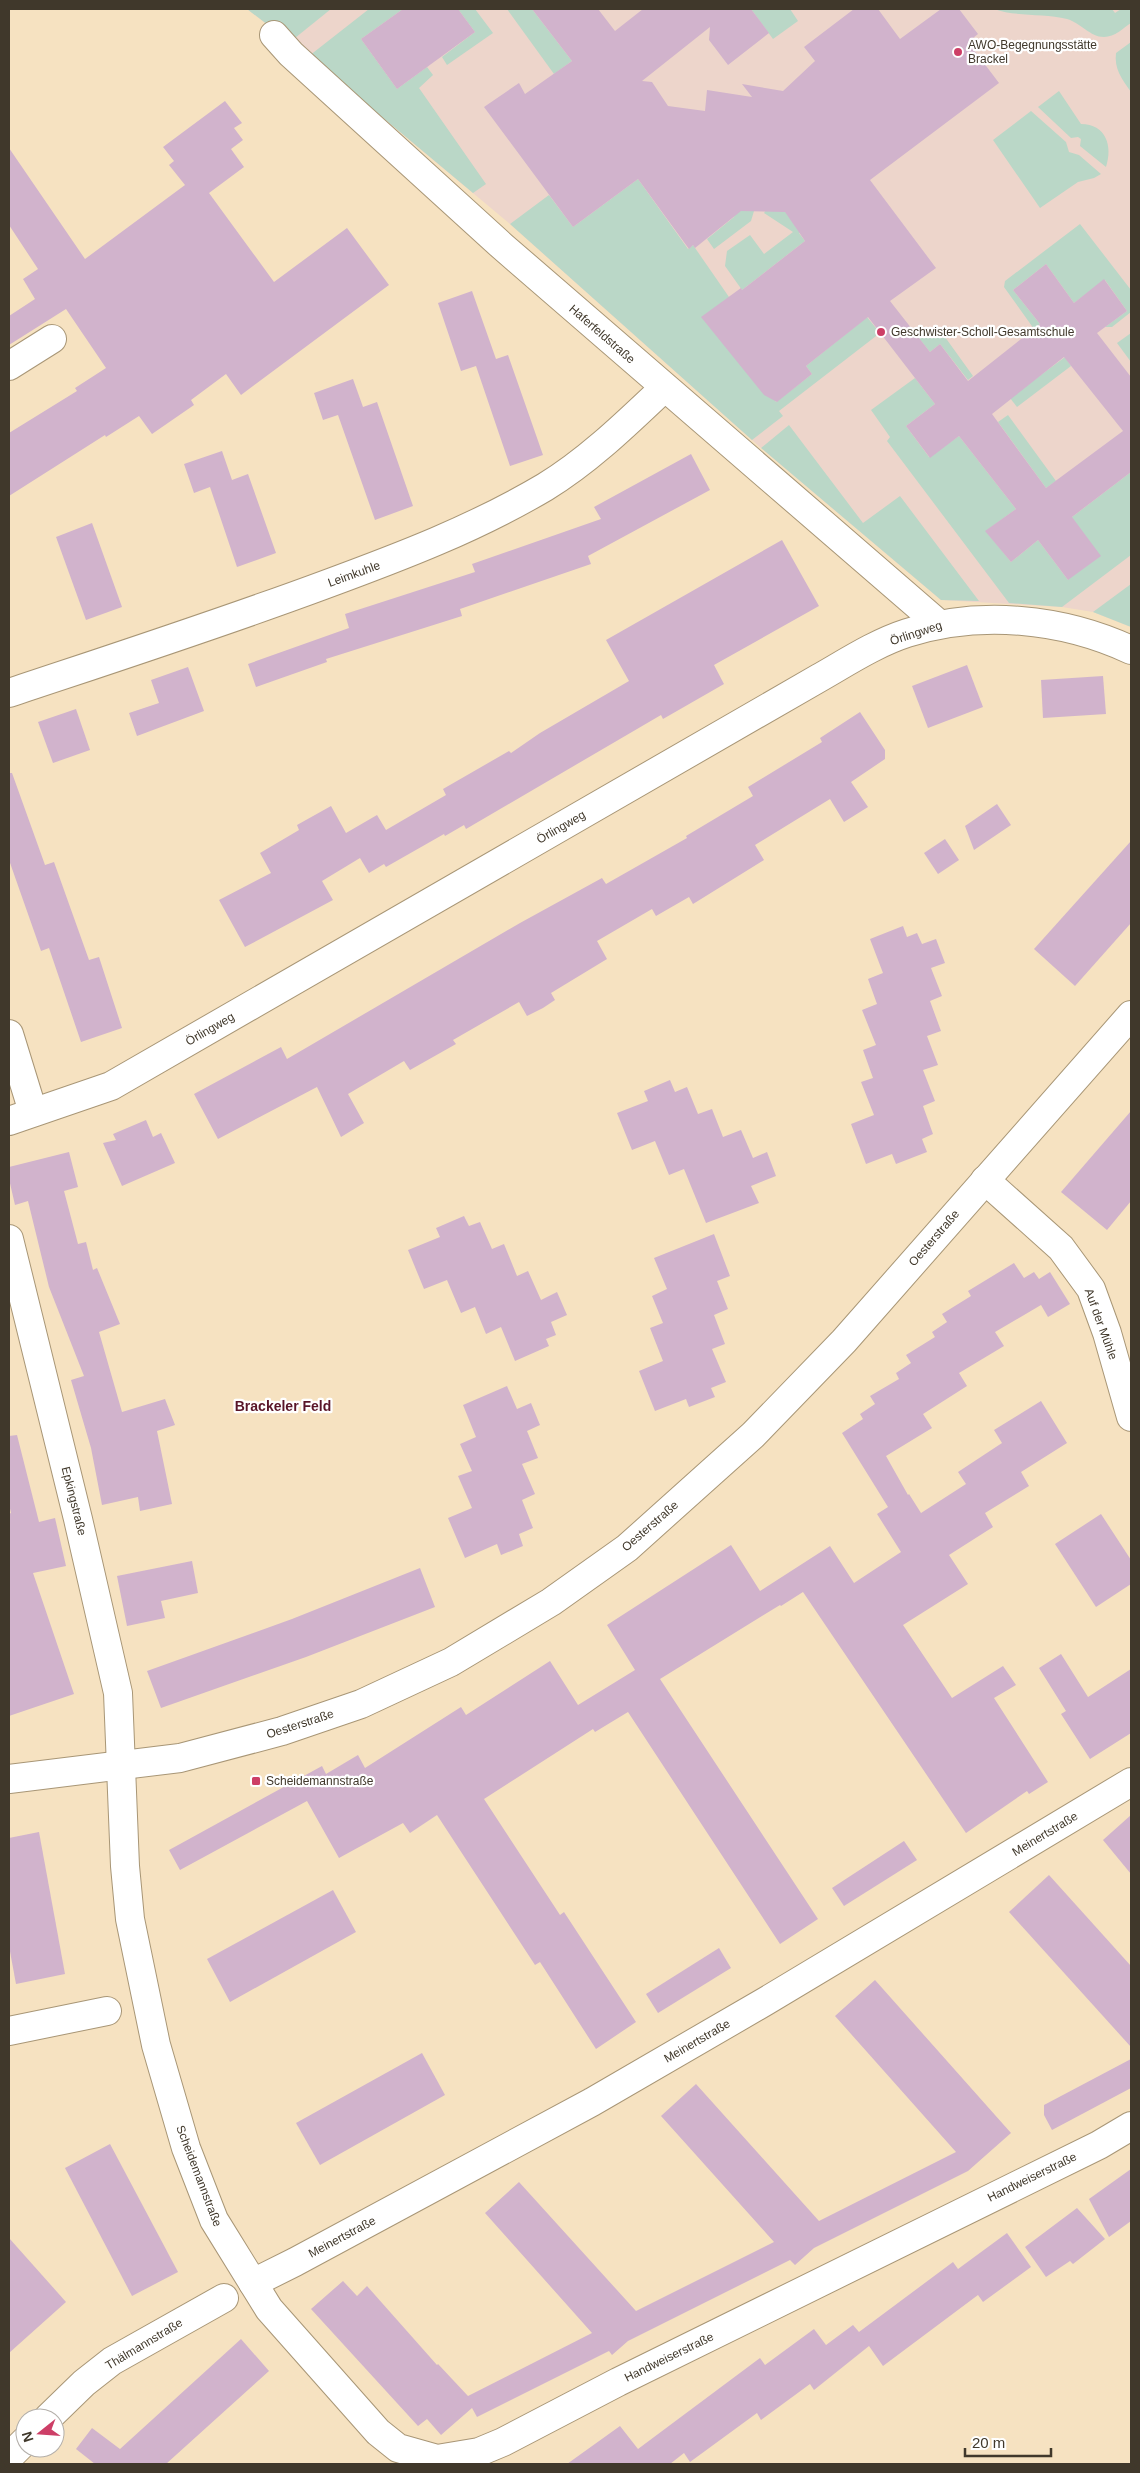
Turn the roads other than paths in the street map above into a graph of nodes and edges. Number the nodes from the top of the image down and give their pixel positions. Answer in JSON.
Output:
{"nodes":[{"id":1,"x":274,"y":36,"type":"dead end"},
{"id":2,"x":52,"y":340,"type":"dead end"},
{"id":3,"x":9,"y":366,"type":"edge"},
{"id":4,"x":664,"y":388,"type":"junction"},
{"id":5,"x":938,"y":624,"type":"junction"},
{"id":6,"x":1131,"y":650,"type":"edge"},
{"id":7,"x":9,"y":694,"type":"edge"},
{"id":8,"x":1131,"y":1015,"type":"edge"},
{"id":9,"x":9,"y":1034,"type":"edge"},
{"id":10,"x":21,"y":1116,"type":"edge"},
{"id":11,"x":985,"y":1180,"type":"junction"},
{"id":12,"x":9,"y":1239,"type":"edge"},
{"id":13,"x":1131,"y":1417,"type":"edge"},
{"id":14,"x":122,"y":1766,"type":"junction"},
{"id":15,"x":9,"y":1779,"type":"edge"},
{"id":16,"x":1131,"y":1782,"type":"edge"},
{"id":17,"x":108,"y":2011,"type":"dead end"},
{"id":18,"x":9,"y":2031,"type":"edge"},
{"id":19,"x":1131,"y":2126,"type":"edge"},
{"id":20,"x":253,"y":2283,"type":"junction"},
{"id":21,"x":224,"y":2298,"type":"dead end"},
{"id":22,"x":58,"y":2408,"type":"edge"}],
"edges":[{"from":1,"to":4,"type":"street","name":"Haferfeldstraße"},
{"from":2,"to":3,"type":"street"},
{"from":4,"to":5,"type":"street","name":"Haferfeldstraße"},
{"from":4,"to":7,"type":"street","name":"Leimkuhle"},
{"from":5,"to":6,"type":"street","name":"Örlingweg"},
{"from":5,"to":10,"type":"street","name":"Örlingweg"},
{"from":8,"to":11,"type":"street","name":"Oesterstraße"},
{"from":9,"to":10,"type":"street"},
{"from":11,"to":13,"type":"street","name":"Auf der Mühle"},
{"from":11,"to":14,"type":"street","name":"Oesterstraße"},
{"from":12,"to":14,"type":"street","name":"Epkingstraße"},
{"from":14,"to":15,"type":"street","name":"Oesterstraße"},
{"from":14,"to":20,"type":"street","name":"Scheidemannstraße"},
{"from":16,"to":20,"type":"street","name":"Meinertstraße"},
{"from":17,"to":18,"type":"street"},
{"from":19,"to":20,"type":"street","name":"Handweiserstraße"},
{"from":21,"to":22,"type":"street","name":"Thälmannstraße"}]}
